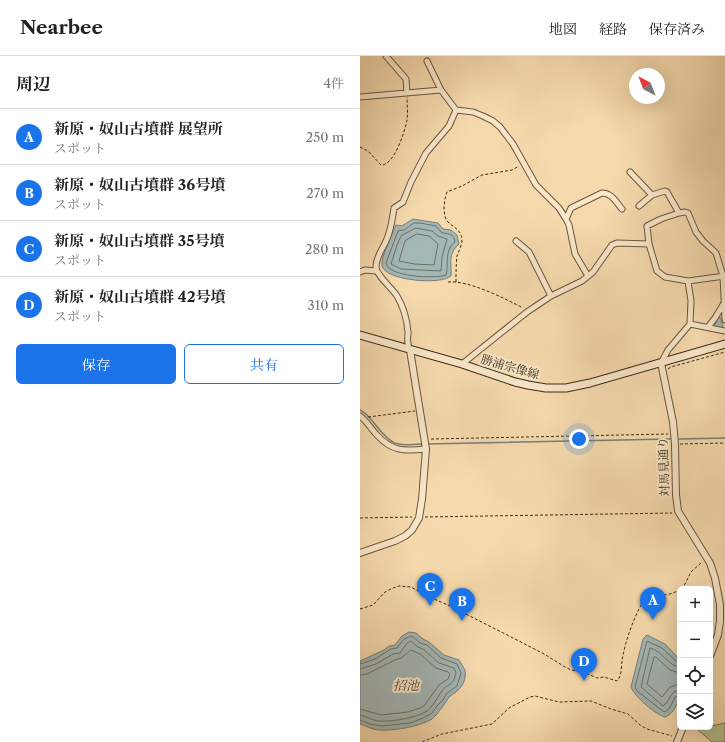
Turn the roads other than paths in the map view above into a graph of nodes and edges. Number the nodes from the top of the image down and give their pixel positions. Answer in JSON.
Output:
{"nodes":[{"id":1,"x":386,"y":56,"type":"edge"},
{"id":2,"x":427,"y":61,"type":"dead end"},
{"id":3,"x":441,"y":90,"type":"junction"},
{"id":4,"x":407,"y":93,"type":"junction"},
{"id":5,"x":360,"y":97,"type":"edge"},
{"id":6,"x":456,"y":110,"type":"junction"},
{"id":7,"x":630,"y":172,"type":"dead end"},
{"id":8,"x":652,"y":196,"type":"junction"},
{"id":9,"x":639,"y":206,"type":"dead end"},
{"id":10,"x":622,"y":209,"type":"dead end"},
{"id":11,"x":679,"y":213,"type":"junction"},
{"id":12,"x":566,"y":219,"type":"junction"},
{"id":13,"x":516,"y":240,"type":"dead end"},
{"id":14,"x":649,"y":244,"type":"junction"},
{"id":15,"x":360,"y":272,"type":"edge"},
{"id":16,"x":376,"y":272,"type":"junction"},
{"id":17,"x":588,"y":276,"type":"junction"},
{"id":18,"x":724,"y":276,"type":"edge"},
{"id":19,"x":688,"y":281,"type":"junction"},
{"id":20,"x":550,"y":296,"type":"junction"},
{"id":21,"x":724,"y":303,"type":"junction"},
{"id":22,"x":725,"y":320,"type":"edge"},
{"id":23,"x":690,"y":324,"type":"junction"},
{"id":24,"x":708,"y":327,"type":"junction"},
{"id":25,"x":725,"y":331,"type":"edge"},
{"id":26,"x":360,"y":335,"type":"edge"},
{"id":27,"x":725,"y":344,"type":"edge"},
{"id":28,"x":410,"y":350,"type":"junction"},
{"id":29,"x":661,"y":362,"type":"junction"},
{"id":30,"x":462,"y":364,"type":"junction"},
{"id":31,"x":361,"y":417,"type":"edge"},
{"id":32,"x":425,"y":444,"type":"junction"},
{"id":33,"x":360,"y":553,"type":"edge"},
{"id":34,"x":713,"y":648,"type":"edge"}],
"edges":[{"from":1,"to":4,"type":"street"},
{"from":2,"to":3,"type":"street"},
{"from":3,"to":4,"type":"street"},
{"from":3,"to":6,"type":"street"},
{"from":4,"to":5,"type":"street"},
{"from":6,"to":12,"type":"street"},
{"from":6,"to":16,"type":"street"},
{"from":7,"to":8,"type":"street"},
{"from":8,"to":9,"type":"street"},
{"from":8,"to":11,"type":"street"},
{"from":10,"to":12,"type":"street"},
{"from":11,"to":14,"type":"street"},
{"from":11,"to":18,"type":"street"},
{"from":12,"to":17,"type":"street"},
{"from":13,"to":20,"type":"street"},
{"from":14,"to":17,"type":"street"},
{"from":14,"to":19,"type":"street"},
{"from":15,"to":16,"type":"street"},
{"from":16,"to":28,"type":"street"},
{"from":17,"to":20,"type":"street"},
{"from":18,"to":19,"type":"street"},
{"from":18,"to":21,"type":"street"},
{"from":19,"to":23,"type":"street"},
{"from":20,"to":30,"type":"street"},
{"from":21,"to":22,"type":"street"},
{"from":21,"to":24,"type":"street"},
{"from":23,"to":24,"type":"street"},
{"from":23,"to":29,"type":"street"},
{"from":24,"to":25,"type":"street"},
{"from":26,"to":28,"type":"main road","name":"勝浦宗像線"},
{"from":27,"to":29,"type":"main road","name":"勝浦宗像線"},
{"from":28,"to":30,"type":"main road","name":"勝浦宗像線"},
{"from":28,"to":32,"type":"street"},
{"from":29,"to":30,"type":"main road","name":"勝浦宗像線"},
{"from":29,"to":34,"type":"street","name":"対馬見通り"},
{"from":31,"to":32,"type":"street"},
{"from":32,"to":33,"type":"street"}]}
